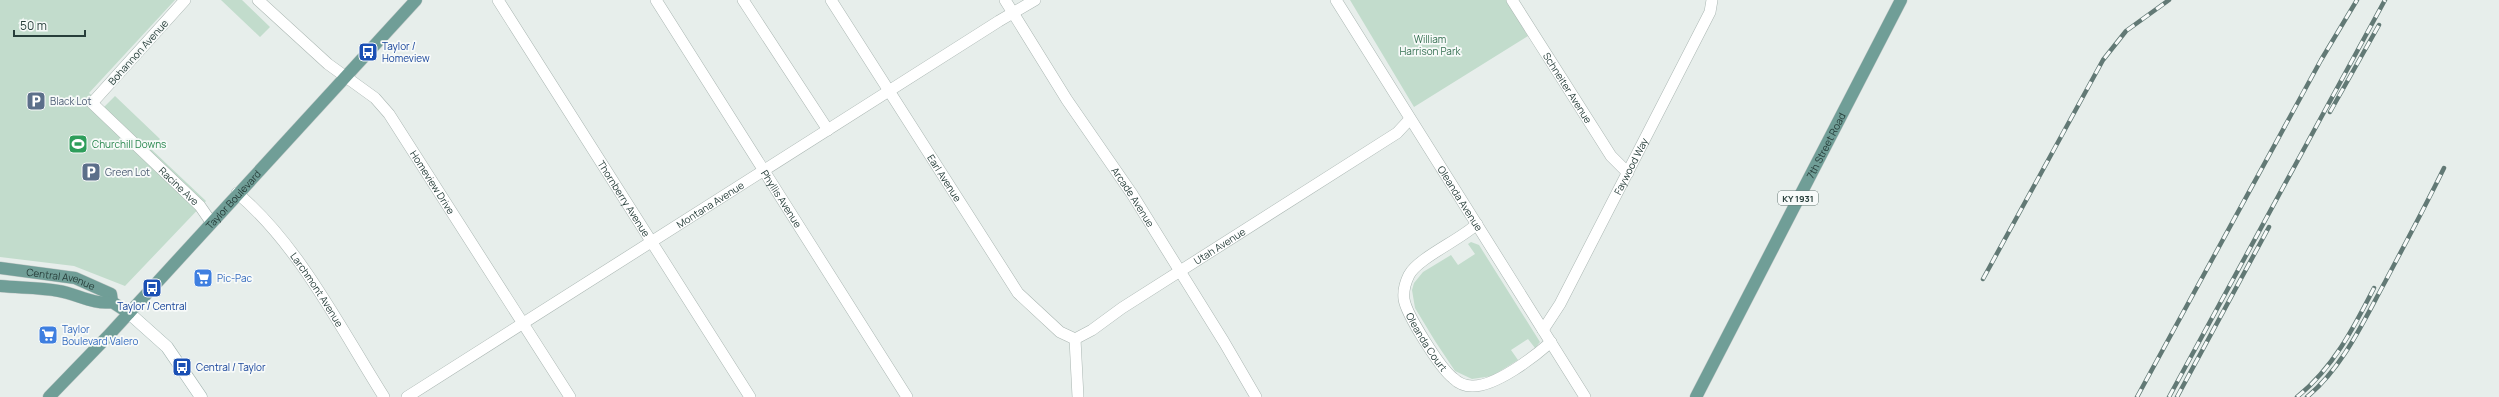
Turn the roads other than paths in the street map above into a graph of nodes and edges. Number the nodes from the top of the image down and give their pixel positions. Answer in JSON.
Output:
{"nodes":[{"id":1,"x":185,"y":0,"type":"edge"},
{"id":2,"x":258,"y":0,"type":"edge"},
{"id":3,"x":416,"y":0,"type":"edge"},
{"id":4,"x":498,"y":0,"type":"edge"},
{"id":5,"x":656,"y":0,"type":"edge"},
{"id":6,"x":743,"y":0,"type":"edge"},
{"id":7,"x":831,"y":0,"type":"edge"},
{"id":8,"x":1005,"y":0,"type":"edge"},
{"id":9,"x":1035,"y":0,"type":"edge"},
{"id":10,"x":1336,"y":0,"type":"edge"},
{"id":11,"x":1712,"y":0,"type":"edge"},
{"id":12,"x":1901,"y":0,"type":"edge"},
{"id":13,"x":1516,"y":2,"type":"edge"},
{"id":14,"x":1013,"y":13,"type":"junction"},
{"id":15,"x":345,"y":76,"type":"junction"},
{"id":16,"x":889,"y":91,"type":"junction"},
{"id":17,"x":92,"y":104,"type":"joint"},
{"id":18,"x":1410,"y":119,"type":"junction"},
{"id":19,"x":828,"y":130,"type":"junction"},
{"id":20,"x":764,"y":171,"type":"junction"},
{"id":21,"x":1628,"y":173,"type":"junction"},
{"id":22,"x":237,"y":193,"type":"junction"},
{"id":23,"x":211,"y":222,"type":"junction"},
{"id":24,"x":1476,"y":224,"type":"junction"},
{"id":25,"x":651,"y":242,"type":"junction"},
{"id":26,"x":0,"y":268,"type":"edge"},
{"id":27,"x":1180,"y":270,"type":"junction"},
{"id":28,"x":0,"y":286,"type":"edge"},
{"id":29,"x":112,"y":302,"type":"junction"},
{"id":30,"x":129,"y":313,"type":"junction"},
{"id":31,"x":523,"y":325,"type":"junction"},
{"id":32,"x":1543,"y":330,"type":"junction"},
{"id":33,"x":1075,"y":339,"type":"junction"},
{"id":34,"x":1551,"y":342,"type":"junction"},
{"id":35,"x":49,"y":397,"type":"edge"},
{"id":36,"x":201,"y":397,"type":"edge"},
{"id":37,"x":384,"y":397,"type":"edge"},
{"id":38,"x":407,"y":397,"type":"edge"},
{"id":39,"x":570,"y":397,"type":"edge"},
{"id":40,"x":750,"y":397,"type":"edge"},
{"id":41,"x":907,"y":397,"type":"edge"},
{"id":42,"x":1078,"y":397,"type":"edge"},
{"id":43,"x":1256,"y":397,"type":"edge"},
{"id":44,"x":1585,"y":397,"type":"edge"},
{"id":45,"x":1696,"y":397,"type":"edge"}],
"edges":[{"from":1,"to":17,"type":"street","name":"Bohannon Avenue"},
{"from":2,"to":15,"type":"street","name":"Homeview Drive"},
{"from":3,"to":15,"type":"main road","name":"Taylor Boulevard"},
{"from":4,"to":25,"type":"street","name":"Thornberry Avenue"},
{"from":5,"to":20,"type":"street","name":"Phyllis Avenue"},
{"from":6,"to":19,"type":"street"},
{"from":7,"to":16,"type":"street","name":"Earl Avenue"},
{"from":8,"to":14,"type":"street","name":"Arcade Avenue"},
{"from":9,"to":14,"type":"street","name":"Montana Avenue"},
{"from":10,"to":18,"type":"street","name":"Oleanda Avenue"},
{"from":11,"to":21,"type":"street","name":"Faywood Way"},
{"from":12,"to":45,"type":"main road","name":"7th Street Road","number":"KY 1931"},
{"from":13,"to":21,"type":"street","name":"Schneiter Avenue"},
{"from":14,"to":16,"type":"street","name":"Montana Avenue"},
{"from":14,"to":27,"type":"street","name":"Arcade Avenue"},
{"from":15,"to":22,"type":"main road","name":"Taylor Boulevard"},
{"from":15,"to":31,"type":"street","name":"Homeview Drive"},
{"from":16,"to":19,"type":"street","name":"Montana Avenue"},
{"from":16,"to":33,"type":"street","name":"Earl Avenue"},
{"from":17,"to":23,"type":"street","name":"Racine Ave"},
{"from":18,"to":24,"type":"street","name":"Oleanda Avenue"},
{"from":18,"to":27,"type":"street","name":"Utah Avenue"},
{"from":19,"to":20,"type":"street","name":"Montana Avenue"},
{"from":20,"to":25,"type":"street","name":"Montana Avenue"},
{"from":20,"to":41,"type":"street","name":"Phyllis Avenue"},
{"from":21,"to":32,"type":"street","name":"Faywood Way"},
{"from":22,"to":23,"type":"main road","name":"Taylor Boulevard"},
{"from":22,"to":37,"type":"street","name":"Larchmont Avenue"},
{"from":23,"to":30,"type":"main road","name":"Taylor Boulevard"},
{"from":24,"to":32,"type":"street","name":"Oleanda Avenue"},
{"from":24,"to":34,"type":"street","name":"Oleanda Court"},
{"from":25,"to":31,"type":"street","name":"Montana Avenue"},
{"from":25,"to":40,"type":"street","name":"Thornberry Avenue"},
{"from":26,"to":29,"type":"main road","name":"Central Avenue"},
{"from":27,"to":33,"type":"street","name":"Utah Avenue"},
{"from":27,"to":43,"type":"street","name":"Arcade Avenue"},
{"from":28,"to":29,"type":"main road","name":"Central Avenue"},
{"from":29,"to":30,"type":"main road","name":"Central Avenue"},
{"from":30,"to":35,"type":"main road","name":"Taylor Boulevard"},
{"from":30,"to":36,"type":"street","name":"Central Avenue"},
{"from":31,"to":38,"type":"street","name":"Montana Avenue"},
{"from":31,"to":39,"type":"street","name":"Homeview Drive"},
{"from":32,"to":34,"type":"street","name":"Oleanda Avenue"},
{"from":33,"to":42,"type":"street"},
{"from":34,"to":44,"type":"street","name":"Oleanda Avenue"}]}
